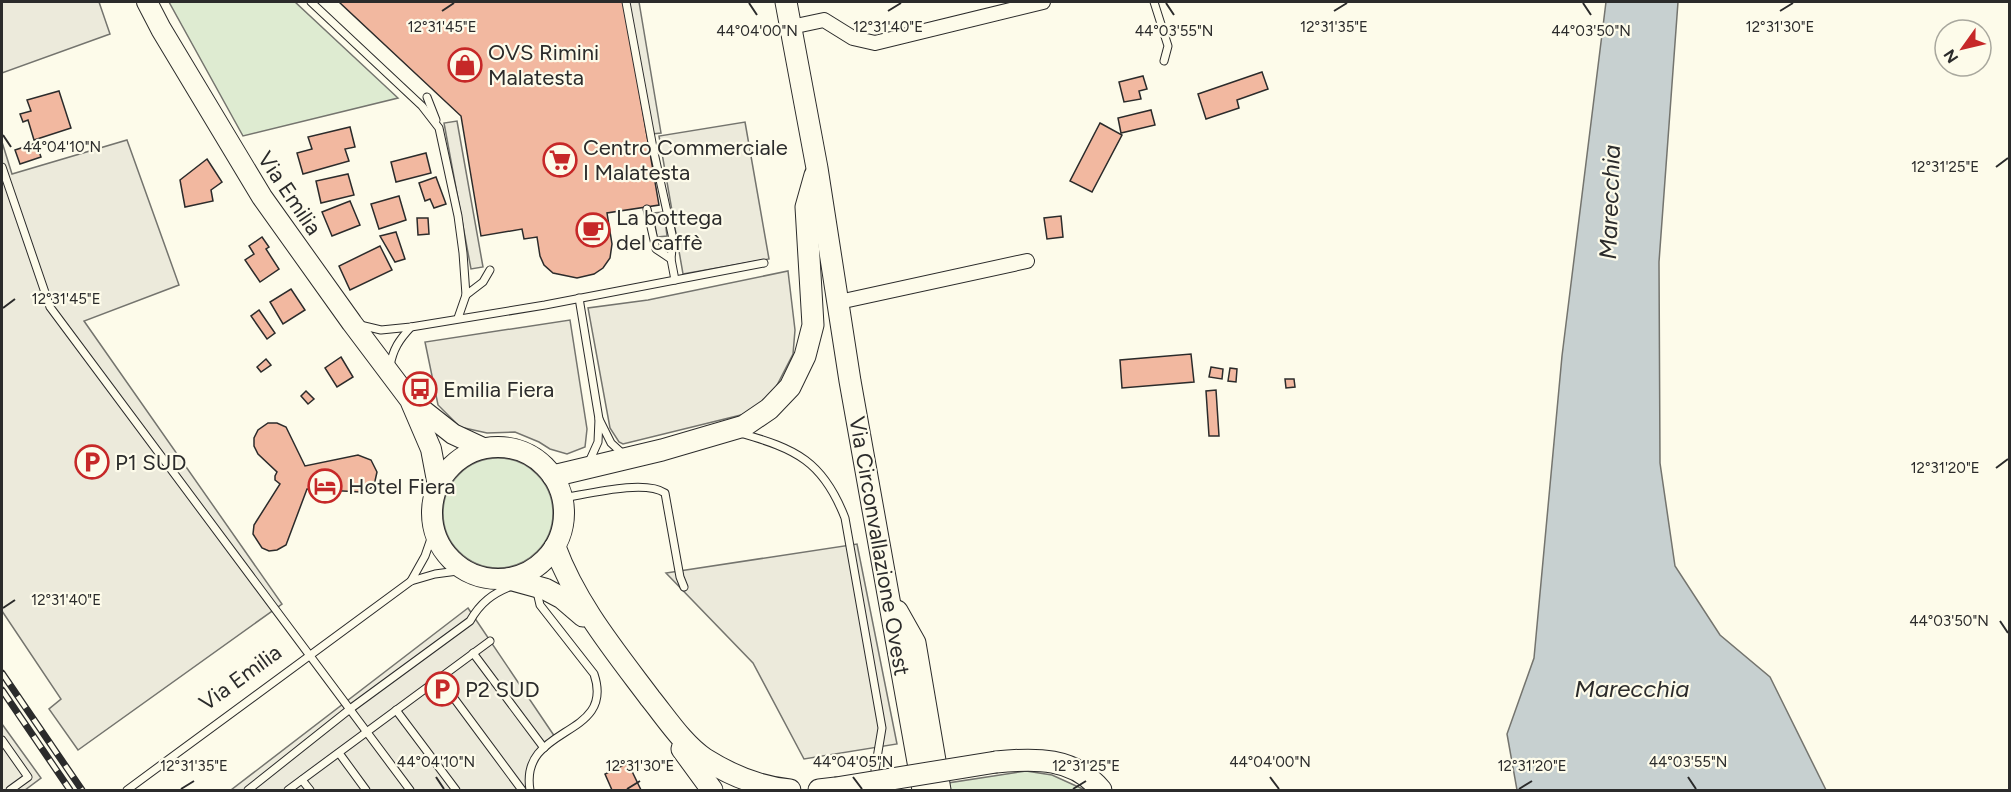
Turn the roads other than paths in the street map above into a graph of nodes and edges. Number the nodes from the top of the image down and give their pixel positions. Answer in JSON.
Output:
{"nodes":[{"id":1,"x":147,"y":2,"type":"edge"},
{"id":2,"x":311,"y":2,"type":"edge"},
{"id":3,"x":627,"y":2,"type":"edge"},
{"id":4,"x":786,"y":2,"type":"edge"},
{"id":5,"x":1043,"y":2,"type":"edge"},
{"id":6,"x":1154,"y":2,"type":"edge"},
{"id":7,"x":791,"y":27,"type":"junction"},
{"id":8,"x":1164,"y":61,"type":"dead end"},
{"id":9,"x":427,"y":97,"type":"dead end"},
{"id":10,"x":439,"y":128,"type":"junction"},
{"id":11,"x":2,"y":167,"type":"edge"},
{"id":12,"x":817,"y":168,"type":"junction"},
{"id":13,"x":647,"y":209,"type":"dead end"},
{"id":14,"x":671,"y":258,"type":"junction"},
{"id":15,"x":1026,"y":261,"type":"dead end"},
{"id":16,"x":764,"y":263,"type":"dead end"},
{"id":17,"x":490,"y":270,"type":"dead end"},
{"id":18,"x":675,"y":280,"type":"junction"},
{"id":19,"x":466,"y":295,"type":"junction"},
{"id":20,"x":579,"y":298,"type":"junction"},
{"id":21,"x":839,"y":302,"type":"junction"},
{"id":22,"x":458,"y":318,"type":"junction"},
{"id":23,"x":352,"y":323,"type":"junction"},
{"id":24,"x":411,"y":327,"type":"junction"},
{"id":25,"x":390,"y":372,"type":"junction"},
{"id":26,"x":410,"y":400,"type":"junction"},
{"id":27,"x":599,"y":419,"type":"junction"},
{"id":28,"x":730,"y":430,"type":"junction"},
{"id":29,"x":483,"y":448,"type":"junction"},
{"id":30,"x":630,"y":458,"type":"junction"},
{"id":31,"x":585,"y":469,"type":"junction"},
{"id":32,"x":553,"y":476,"type":"junction"},
{"id":33,"x":438,"y":486,"type":"junction"},
{"id":34,"x":563,"y":498,"type":"junction"},
{"id":35,"x":434,"y":531,"type":"junction"},
{"id":36,"x":555,"y":547,"type":"junction"},
{"id":37,"x":465,"y":570,"type":"junction"},
{"id":38,"x":411,"y":581,"type":"junction"},
{"id":39,"x":523,"y":583,"type":"junction"},
{"id":40,"x":684,"y":587,"type":"dead end"},
{"id":41,"x":888,"y":595,"type":"junction"},
{"id":42,"x":597,"y":628,"type":"junction"},
{"id":43,"x":490,"y":641,"type":"dead end"},
{"id":44,"x":473,"y":653,"type":"junction"},
{"id":45,"x":311,"y":655,"type":"junction"},
{"id":46,"x":439,"y":678,"type":"junction"},
{"id":47,"x":659,"y":709,"type":"junction"},
{"id":48,"x":350,"y":710,"type":"junction"},
{"id":49,"x":396,"y":710,"type":"junction"},
{"id":50,"x":367,"y":732,"type":"junction"},
{"id":51,"x":2,"y":743,"type":"edge"},
{"id":52,"x":544,"y":748,"type":"junction"},
{"id":53,"x":339,"y":753,"type":"junction"},
{"id":54,"x":875,"y":770,"type":"dead end"},
{"id":55,"x":302,"y":780,"type":"junction"},
{"id":56,"x":828,"y":789,"type":"edge"},
{"id":57,"x":10,"y":790,"type":"edge"},
{"id":58,"x":127,"y":790,"type":"edge"},
{"id":59,"x":248,"y":790,"type":"edge"},
{"id":60,"x":288,"y":790,"type":"edge"},
{"id":61,"x":310,"y":790,"type":"edge"},
{"id":62,"x":366,"y":790,"type":"edge"},
{"id":63,"x":410,"y":790,"type":"edge"},
{"id":64,"x":456,"y":790,"type":"edge"},
{"id":65,"x":522,"y":790,"type":"edge"},
{"id":66,"x":530,"y":790,"type":"edge"},
{"id":67,"x":712,"y":790,"type":"edge"},
{"id":68,"x":790,"y":790,"type":"edge"},
{"id":69,"x":923,"y":790,"type":"edge"},
{"id":70,"x":940,"y":790,"type":"edge"},
{"id":71,"x":1101,"y":790,"type":"edge"}],
"edges":[{"from":1,"to":23,"type":"main road","name":"Via Emilia"},
{"from":2,"to":10,"type":"lane"},
{"from":3,"to":14,"type":"lane"},
{"from":4,"to":7,"type":"main road","name":"Via Circonvallazione Ovest"},
{"from":5,"to":7,"type":"street"},
{"from":6,"to":8,"type":"lane"},
{"from":7,"to":12,"type":"main road","name":"Via Circonvallazione Ovest"},
{"from":9,"to":10,"type":"lane"},
{"from":10,"to":19,"type":"lane"},
{"from":11,"to":45,"type":"lane"},
{"from":12,"to":21,"type":"main road","name":"Via Circonvallazione Ovest"},
{"from":12,"to":28,"type":"main road"},
{"from":13,"to":14,"type":"lane"},
{"from":14,"to":18,"type":"lane"},
{"from":15,"to":21,"type":"street"},
{"from":16,"to":18,"type":"lane"},
{"from":17,"to":19,"type":"lane"},
{"from":18,"to":20,"type":"lane"},
{"from":19,"to":22,"type":"lane"},
{"from":20,"to":22,"type":"lane"},
{"from":20,"to":27,"type":"lane"},
{"from":21,"to":41,"type":"main road","name":"Via Circonvallazione Ovest"},
{"from":22,"to":24,"type":"lane"},
{"from":23,"to":24,"type":"lane"},
{"from":23,"to":25,"type":"main road","name":"Via Emilia"},
{"from":24,"to":25,"type":"lane"},
{"from":25,"to":26,"type":"main road","name":"Via Emilia"},
{"from":26,"to":29,"type":"main road","name":"Via Emilia"},
{"from":26,"to":33,"type":"main road","name":"Via Emilia"},
{"from":27,"to":30,"type":"lane"},
{"from":27,"to":31,"type":"lane"},
{"from":28,"to":30,"type":"main road"},
{"from":28,"to":54,"type":"lane"},
{"from":29,"to":32,"type":"main road"},
{"from":29,"to":33,"type":"main road"},
{"from":30,"to":31,"type":"main road"},
{"from":31,"to":32,"type":"main road"},
{"from":32,"to":34,"type":"main road"},
{"from":33,"to":35,"type":"main road"},
{"from":34,"to":36,"type":"main road"},
{"from":34,"to":40,"type":"lane"},
{"from":35,"to":37,"type":"main road"},
{"from":35,"to":38,"type":"lane","name":"Via Emilia"},
{"from":36,"to":39,"type":"main road"},
{"from":36,"to":42,"type":"main road"},
{"from":37,"to":38,"type":"lane","name":"Via Emilia"},
{"from":37,"to":39,"type":"main road"},
{"from":38,"to":45,"type":"lane","name":"Via Emilia"},
{"from":39,"to":42,"type":"main road"},
{"from":39,"to":48,"type":"lane"},
{"from":39,"to":52,"type":"lane"},
{"from":41,"to":69,"type":"main road","name":"Via Circonvallazione Ovest"},
{"from":41,"to":70,"type":"main road"},
{"from":42,"to":47,"type":"main road"},
{"from":43,"to":44,"type":"lane"},
{"from":44,"to":46,"type":"lane"},
{"from":44,"to":52,"type":"lane"},
{"from":45,"to":48,"type":"lane"},
{"from":45,"to":58,"type":"lane","name":"Via Emilia"},
{"from":46,"to":49,"type":"lane"},
{"from":46,"to":65,"type":"lane"},
{"from":47,"to":67,"type":"main road"},
{"from":47,"to":68,"type":"main road"},
{"from":48,"to":50,"type":"lane"},
{"from":48,"to":59,"type":"lane"},
{"from":49,"to":50,"type":"lane"},
{"from":49,"to":64,"type":"lane"},
{"from":50,"to":53,"type":"lane"},
{"from":50,"to":63,"type":"lane"},
{"from":51,"to":57,"type":"lane"},
{"from":52,"to":66,"type":"lane"},
{"from":53,"to":55,"type":"lane"},
{"from":53,"to":62,"type":"lane"},
{"from":55,"to":60,"type":"lane"},
{"from":55,"to":61,"type":"lane"},
{"from":56,"to":71,"type":"main road","bridge":true}]}
